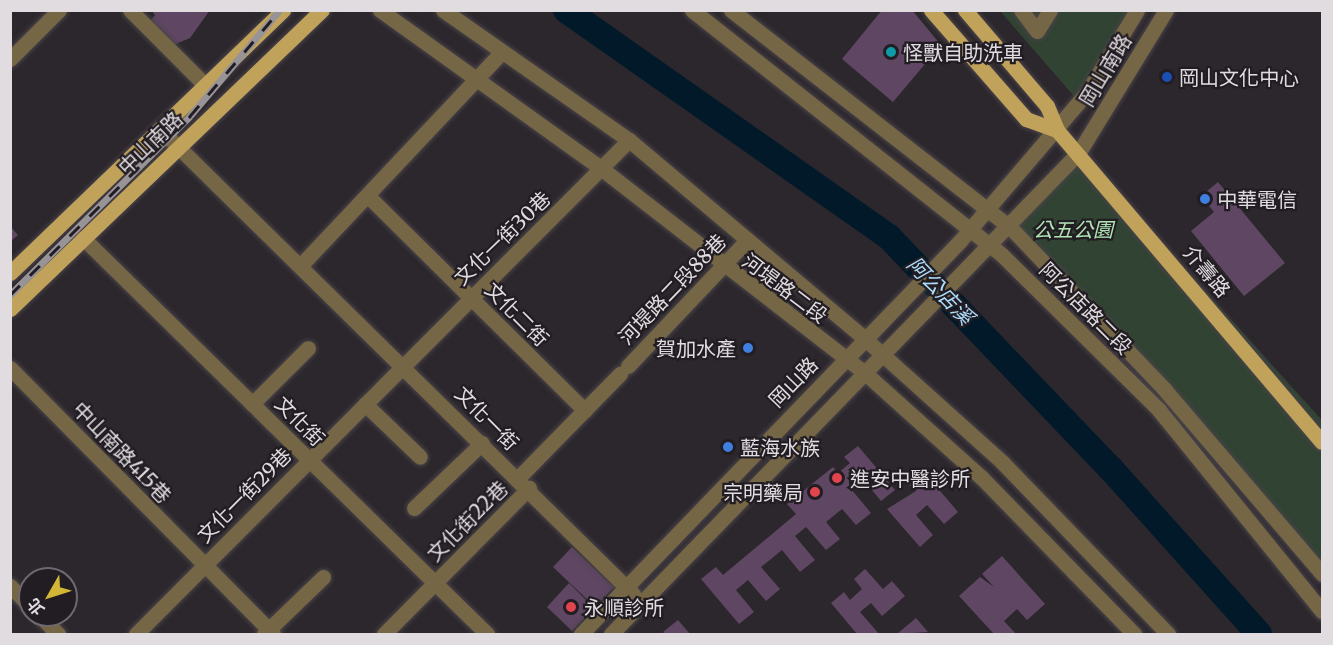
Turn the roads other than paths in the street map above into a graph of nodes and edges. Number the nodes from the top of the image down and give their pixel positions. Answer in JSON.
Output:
{"nodes":[{"id":1,"x":59,"y":10,"type":"edge"},
{"id":2,"x":130,"y":10,"type":"edge"},
{"id":3,"x":283,"y":10,"type":"edge"},
{"id":4,"x":322,"y":10,"type":"edge"},
{"id":5,"x":381,"y":10,"type":"edge"},
{"id":6,"x":443,"y":10,"type":"edge"},
{"id":7,"x":692,"y":10,"type":"edge"},
{"id":8,"x":731,"y":10,"type":"edge"},
{"id":9,"x":931,"y":10,"type":"edge"},
{"id":10,"x":965,"y":10,"type":"edge"},
{"id":11,"x":1021,"y":10,"type":"edge"},
{"id":12,"x":1050,"y":10,"type":"edge"},
{"id":13,"x":1137,"y":10,"type":"edge"},
{"id":14,"x":1166,"y":10,"type":"edge"},
{"id":15,"x":502,"y":52,"type":"junction"},
{"id":16,"x":10,"y":59,"type":"edge"},
{"id":17,"x":480,"y":82,"type":"junction"},
{"id":18,"x":206,"y":86,"type":"junction"},
{"id":19,"x":1057,"y":129,"type":"junction"},
{"id":20,"x":161,"y":130,"type":"junction"},
{"id":21,"x":629,"y":140,"type":"junction"},
{"id":22,"x":177,"y":146,"type":"junction"},
{"id":23,"x":1079,"y":152,"type":"junction"},
{"id":24,"x":602,"y":169,"type":"junction"},
{"id":25,"x":368,"y":196,"type":"junction"},
{"id":26,"x":988,"y":207,"type":"junction"},
{"id":27,"x":970,"y":227,"type":"junction"},
{"id":28,"x":1010,"y":227,"type":"junction"},
{"id":29,"x":83,"y":238,"type":"junction"},
{"id":30,"x":747,"y":240,"type":"junction"},
{"id":31,"x":992,"y":244,"type":"junction"},
{"id":32,"x":301,"y":265,"type":"junction"},
{"id":33,"x":722,"y":266,"type":"junction"},
{"id":34,"x":10,"y":273,"type":"edge"},
{"id":35,"x":471,"y":298,"type":"junction"},
{"id":36,"x":10,"y":309,"type":"edge"},
{"id":37,"x":864,"y":338,"type":"junction"},
{"id":38,"x":308,"y":348,"type":"dead end"},
{"id":39,"x":883,"y":356,"type":"junction"},
{"id":40,"x":843,"y":359,"type":"junction"},
{"id":41,"x":404,"y":365,"type":"junction"},
{"id":42,"x":10,"y":368,"type":"edge"},
{"id":43,"x":865,"y":373,"type":"junction"},
{"id":44,"x":252,"y":404,"type":"junction"},
{"id":45,"x":365,"y":404,"type":"junction"},
{"id":46,"x":585,"y":411,"type":"junction"},
{"id":47,"x":1323,"y":442,"type":"edge"},
{"id":48,"x":483,"y":443,"type":"junction"},
{"id":49,"x":420,"y":458,"type":"dead end"},
{"id":50,"x":309,"y":460,"type":"junction"},
{"id":51,"x":523,"y":483,"type":"junction"},
{"id":52,"x":414,"y":508,"type":"dead end"},
{"id":53,"x":203,"y":565,"type":"junction"},
{"id":54,"x":1323,"y":574,"type":"edge"},
{"id":55,"x":323,"y":577,"type":"dead end"},
{"id":56,"x":435,"y":583,"type":"junction"},
{"id":57,"x":626,"y":588,"type":"junction"},
{"id":58,"x":642,"y":602,"type":"junction"},
{"id":59,"x":1323,"y":611,"type":"edge"},
{"id":60,"x":1155,"y":615,"type":"junction"},
{"id":61,"x":268,"y":633,"type":"edge"},
{"id":62,"x":136,"y":634,"type":"edge"},
{"id":63,"x":384,"y":634,"type":"edge"},
{"id":64,"x":488,"y":634,"type":"edge"},
{"id":65,"x":581,"y":634,"type":"edge"},
{"id":66,"x":611,"y":634,"type":"edge"},
{"id":67,"x":1134,"y":634,"type":"edge"},
{"id":68,"x":1168,"y":634,"type":"edge"}],
"edges":[{"from":1,"to":16,"type":"street"},
{"from":2,"to":18,"type":"street"},
{"from":3,"to":18,"type":"main road","name":"中山南路"},
{"from":4,"to":22,"type":"main road","name":"中山南路"},
{"from":5,"to":17,"type":"street","name":"河堤路二段"},
{"from":6,"to":15,"type":"street","name":"河堤路二段"},
{"from":7,"to":27,"type":"street","name":"阿公店路二段"},
{"from":8,"to":26,"type":"street","name":"阿公店路二段"},
{"from":9,"to":19,"type":"main road"},
{"from":10,"to":19,"type":"main road"},
{"from":11,"to":12,"type":"street"},
{"from":13,"to":19,"type":"street","name":"岡山南路"},
{"from":14,"to":23,"type":"street","name":"岡山南路"},
{"from":15,"to":17,"type":"street"},
{"from":15,"to":21,"type":"street","name":"河堤路二段"},
{"from":17,"to":24,"type":"street","name":"河堤路二段"},
{"from":17,"to":25,"type":"street"},
{"from":18,"to":20,"type":"main road","name":"中山南路"},
{"from":19,"to":23,"type":"main road","name":"介壽路"},
{"from":19,"to":26,"type":"street","name":"岡山路"},
{"from":20,"to":22,"type":"street","name":"文化一街"},
{"from":20,"to":34,"type":"main road","name":"中山南路"},
{"from":21,"to":24,"type":"street","name":"文化一街30巷"},
{"from":21,"to":30,"type":"street","name":"河堤路二段"},
{"from":22,"to":29,"type":"main road","name":"中山南路"},
{"from":22,"to":32,"type":"street","name":"文化一街"},
{"from":23,"to":28,"type":"street"},
{"from":23,"to":47,"type":"main road","name":"介壽路"},
{"from":24,"to":33,"type":"street","name":"河堤路二段"},
{"from":24,"to":35,"type":"street","name":"文化一街30巷"},
{"from":25,"to":32,"type":"street"},
{"from":25,"to":35,"type":"street","name":"文化二街"},
{"from":26,"to":27,"type":"street","name":"岡山路"},
{"from":26,"to":28,"type":"street","name":"阿公店路二段"},
{"from":27,"to":31,"type":"street","name":"阿公店路二段"},
{"from":27,"to":37,"type":"street","name":"岡山路"},
{"from":28,"to":31,"type":"street"},
{"from":28,"to":54,"type":"street","name":"阿公店路二段"},
{"from":29,"to":36,"type":"main road","name":"中山南路"},
{"from":29,"to":44,"type":"street","name":"文化街"},
{"from":30,"to":33,"type":"street","name":"河堤路二段88巷"},
{"from":30,"to":37,"type":"street","name":"河堤路二段"},
{"from":31,"to":39,"type":"street"},
{"from":31,"to":59,"type":"street","name":"阿公店路二段"},
{"from":32,"to":41,"type":"street","name":"文化一街"},
{"from":33,"to":40,"type":"street","name":"河堤路二段"},
{"from":33,"to":46,"type":"street","name":"河堤路二段88巷"},
{"from":35,"to":41,"type":"street","name":"文化一街30巷"},
{"from":35,"to":46,"type":"street","name":"文化二街"},
{"from":37,"to":39,"type":"street","name":"河堤路二段"},
{"from":37,"to":40,"type":"street","name":"岡山路"},
{"from":38,"to":44,"type":"street"},
{"from":39,"to":43,"type":"street"},
{"from":39,"to":60,"type":"street","name":"河堤路二段"},
{"from":40,"to":43,"type":"street","name":"河堤路二段"},
{"from":40,"to":57,"type":"street","name":"岡山路"},
{"from":41,"to":45,"type":"street","name":"文化一街29巷"},
{"from":41,"to":48,"type":"street","name":"文化一街"},
{"from":42,"to":53,"type":"street","name":"中山南路415巷"},
{"from":43,"to":58,"type":"street"},
{"from":43,"to":67,"type":"street","name":"河堤路二段"},
{"from":44,"to":50,"type":"street","name":"文化街"},
{"from":45,"to":49,"type":"street"},
{"from":45,"to":50,"type":"street","name":"文化一街29巷"},
{"from":46,"to":51,"type":"street","name":"文化街22巷"},
{"from":48,"to":51,"type":"street","name":"文化一街"},
{"from":48,"to":52,"type":"street"},
{"from":50,"to":53,"type":"street","name":"文化一街29巷"},
{"from":50,"to":56,"type":"street","name":"文化街"},
{"from":51,"to":56,"type":"street","name":"文化街22巷"},
{"from":51,"to":57,"type":"street","name":"文化一街"},
{"from":53,"to":61,"type":"street","name":"文化一街29巷"},
{"from":53,"to":62,"type":"street","name":"文化一街29巷"},
{"from":55,"to":61,"type":"street"},
{"from":56,"to":63,"type":"street","name":"文化街22巷"},
{"from":56,"to":64,"type":"street","name":"文化街"},
{"from":57,"to":58,"type":"street","name":"文化一街"},
{"from":57,"to":65,"type":"street","name":"岡山路"},
{"from":58,"to":66,"type":"street"},
{"from":60,"to":67,"type":"street"},
{"from":60,"to":68,"type":"street","name":"河堤路二段"}]}
